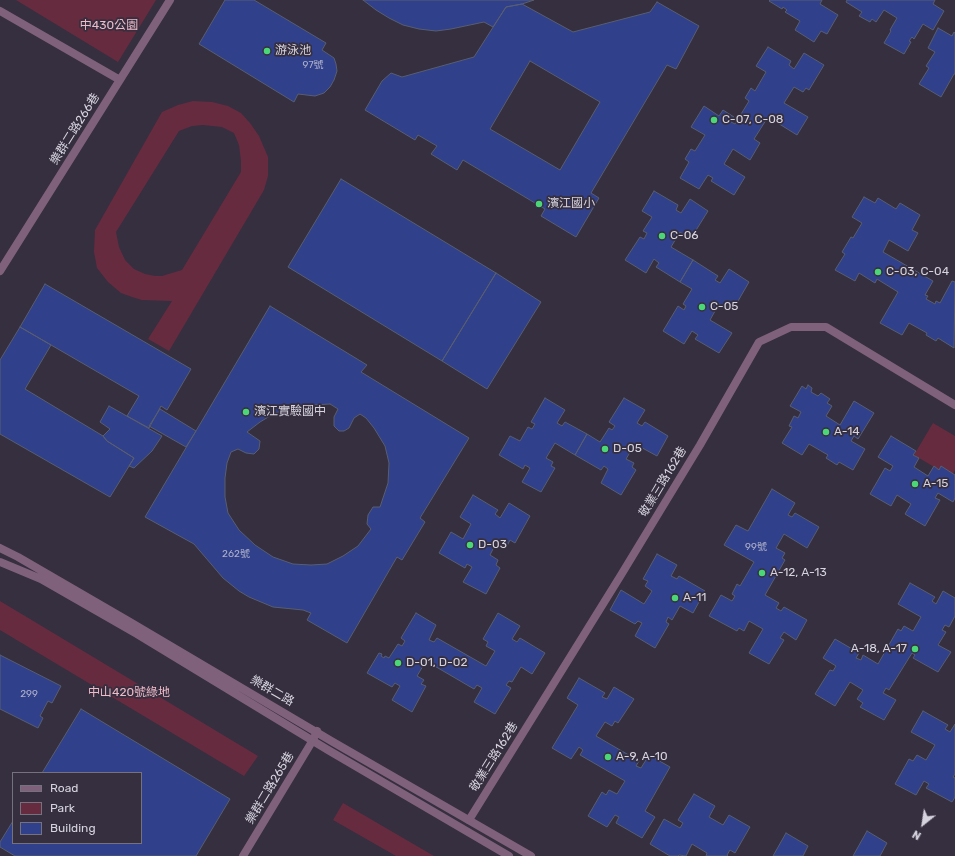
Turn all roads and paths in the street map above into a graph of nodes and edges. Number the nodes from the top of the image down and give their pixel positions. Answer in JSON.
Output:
{"nodes":[{"id":1,"x":170,"y":0,"type":"edge"},
{"id":2,"x":0,"y":11,"type":"edge"},
{"id":3,"x":120,"y":80,"type":"junction"},
{"id":4,"x":0,"y":271,"type":"edge"},
{"id":5,"x":955,"y":405,"type":"edge"},
{"id":6,"x":0,"y":548,"type":"edge"},
{"id":7,"x":0,"y":562,"type":"edge"},
{"id":8,"x":317,"y":731,"type":"junction"},
{"id":9,"x":313,"y":740,"type":"junction"},
{"id":10,"x":469,"y":820,"type":"junction"},
{"id":11,"x":243,"y":856,"type":"edge"},
{"id":12,"x":509,"y":856,"type":"edge"},
{"id":13,"x":531,"y":856,"type":"edge"}],
"edges":[{"from":1,"to":3,"type":"street","name":"樂群二路266巷"},
{"from":2,"to":3,"type":"street"},
{"from":3,"to":4,"type":"street","name":"樂群二路266巷"},
{"from":5,"to":10,"type":"street","name":"敬業三路162巷"},
{"from":6,"to":8,"type":"street","name":"樂群二路"},
{"from":7,"to":9,"type":"street","name":"樂群二路"},
{"from":8,"to":9,"type":"street","name":"樂群二路265巷"},
{"from":8,"to":10,"type":"street","name":"樂群二路"},
{"from":9,"to":11,"type":"street","name":"樂群二路265巷"},
{"from":9,"to":12,"type":"street","name":"樂群二路"},
{"from":10,"to":13,"type":"street","name":"樂群二路"}]}
